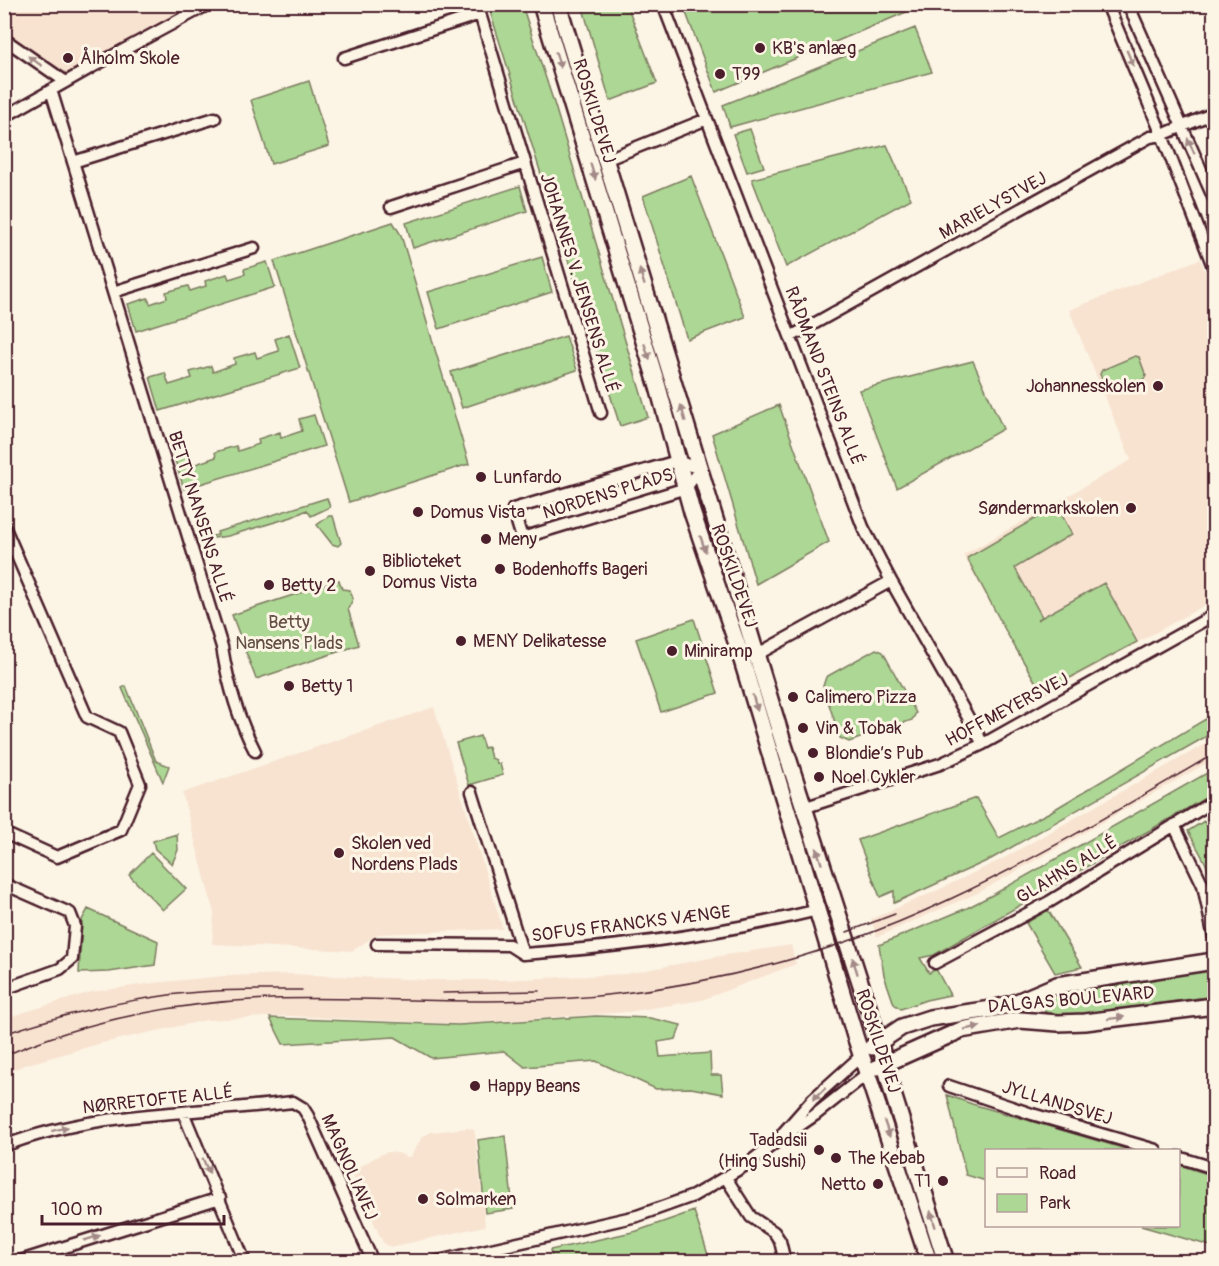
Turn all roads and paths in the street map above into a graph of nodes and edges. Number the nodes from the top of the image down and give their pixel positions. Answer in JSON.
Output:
{"nodes":[{"id":1,"x":209,"y":4,"type":"edge"},
{"id":2,"x":541,"y":4,"type":"edge"},
{"id":3,"x":558,"y":4,"type":"edge"},
{"id":4,"x":663,"y":4,"type":"edge"},
{"id":5,"x":1107,"y":4,"type":"edge"},
{"id":6,"x":1128,"y":4,"type":"edge"},
{"id":7,"x":479,"y":9,"type":"edge"},
{"id":8,"x":4,"y":39,"type":"edge"},
{"id":9,"x":344,"y":58,"type":"dead end"},
{"id":10,"x":66,"y":82,"type":"junction"},
{"id":11,"x":51,"y":90,"type":"junction"},
{"id":12,"x":1215,"y":113,"type":"edge"},
{"id":13,"x":4,"y":117,"type":"edge"},
{"id":14,"x":215,"y":118,"type":"dead end"},
{"id":15,"x":707,"y":119,"type":"junction"},
{"id":16,"x":1183,"y":127,"type":"junction"},
{"id":17,"x":1162,"y":135,"type":"junction"},
{"id":18,"x":605,"y":160,"type":"junction"},
{"id":19,"x":73,"y":162,"type":"junction"},
{"id":20,"x":525,"y":163,"type":"junction"},
{"id":21,"x":1215,"y":200,"type":"edge"},
{"id":22,"x":391,"y":207,"type":"dead end"},
{"id":23,"x":254,"y":248,"type":"dead end"},
{"id":24,"x":1215,"y":269,"type":"edge"},
{"id":25,"x":113,"y":292,"type":"junction"},
{"id":26,"x":792,"y":336,"type":"junction"},
{"id":27,"x":601,"y":413,"type":"dead end"},
{"id":28,"x":677,"y":460,"type":"junction"},
{"id":29,"x":700,"y":469,"type":"junction"},
{"id":30,"x":686,"y":488,"type":"junction"},
{"id":31,"x":4,"y":526,"type":"edge"},
{"id":32,"x":891,"y":580,"type":"junction"},
{"id":33,"x":1215,"y":615,"type":"edge"},
{"id":34,"x":756,"y":655,"type":"junction"},
{"id":35,"x":983,"y":744,"type":"junction"},
{"id":36,"x":255,"y":751,"type":"dead end"},
{"id":37,"x":472,"y":792,"type":"dead end"},
{"id":38,"x":1215,"y":801,"type":"edge"},
{"id":39,"x":803,"y":807,"type":"junction"},
{"id":40,"x":1174,"y":825,"type":"junction"},
{"id":41,"x":4,"y":833,"type":"edge"},
{"id":42,"x":4,"y":884,"type":"edge"},
{"id":43,"x":835,"y":905,"type":"junction"},
{"id":44,"x":818,"y":910,"type":"junction"},
{"id":45,"x":1215,"y":938,"type":"edge"},
{"id":46,"x":377,"y":944,"type":"dead end"},
{"id":47,"x":523,"y":954,"type":"junction"},
{"id":48,"x":1215,"y":961,"type":"edge"},
{"id":49,"x":934,"y":963,"type":"dead end"},
{"id":50,"x":4,"y":989,"type":"edge"},
{"id":51,"x":1215,"y":1006,"type":"edge"},
{"id":52,"x":879,"y":1041,"type":"junction"},
{"id":53,"x":862,"y":1055,"type":"junction"},
{"id":54,"x":885,"y":1063,"type":"junction"},
{"id":55,"x":868,"y":1073,"type":"junction"},
{"id":56,"x":949,"y":1086,"type":"dead end"},
{"id":57,"x":246,"y":1107,"type":"joint"},
{"id":58,"x":183,"y":1112,"type":"junction"},
{"id":59,"x":776,"y":1142,"type":"junction"},
{"id":60,"x":4,"y":1146,"type":"edge"},
{"id":61,"x":1153,"y":1149,"type":"edge"},
{"id":62,"x":1180,"y":1157,"type":"edge"},
{"id":63,"x":1215,"y":1168,"type":"edge"},
{"id":64,"x":726,"y":1178,"type":"junction"},
{"id":65,"x":220,"y":1198,"type":"junction"},
{"id":66,"x":17,"y":1262,"type":"edge"},
{"id":67,"x":245,"y":1262,"type":"edge"},
{"id":68,"x":373,"y":1262,"type":"edge"},
{"id":69,"x":434,"y":1262,"type":"edge"},
{"id":70,"x":786,"y":1262,"type":"edge"},
{"id":71,"x":929,"y":1262,"type":"edge"},
{"id":72,"x":946,"y":1262,"type":"edge"}],
"edges":[{"from":1,"to":10,"type":"street"},
{"from":2,"to":28,"type":"street","name":"ROSKILDEVEJ","one_way":true},
{"from":3,"to":18,"type":"street","name":"ROSKILDEVEJ"},
{"from":4,"to":15,"type":"street","name":"RÅDMAND STEINS ALLÉ"},
{"from":5,"to":17,"type":"street","one_way":true},
{"from":6,"to":16,"type":"street"},
{"from":7,"to":9,"type":"street","name":"JOHANNES V. JENSENS ALLÉ"},
{"from":7,"to":20,"type":"street","name":"JOHANNES V. JENSENS ALLÉ"},
{"from":10,"to":8,"type":"street","one_way":true},
{"from":10,"to":11,"type":"street"},
{"from":11,"to":13,"type":"street"},
{"from":11,"to":19,"type":"street","name":"BETTY NANSENS ALLÉ"},
{"from":12,"to":16,"type":"street","name":"MARIELYSTVEJ"},
{"from":14,"to":19,"type":"street"},
{"from":15,"to":18,"type":"street"},
{"from":15,"to":26,"type":"street","name":"RÅDMAND STEINS ALLÉ"},
{"from":16,"to":17,"type":"street","name":"MARIELYSTVEJ"},
{"from":21,"to":16,"type":"street","one_way":true},
{"from":17,"to":24,"type":"street"},
{"from":17,"to":26,"type":"street","name":"MARIELYSTVEJ"},
{"from":29,"to":18,"type":"street","name":"ROSKILDEVEJ","one_way":true},
{"from":19,"to":25,"type":"street","name":"BETTY NANSENS ALLÉ"},
{"from":20,"to":22,"type":"street","name":"JOHANNES V. JENSENS ALLÉ"},
{"from":20,"to":27,"type":"street","name":"JOHANNES V. JENSENS ALLÉ"},
{"from":23,"to":25,"type":"street"},
{"from":25,"to":36,"type":"street","name":"BETTY NANSENS ALLÉ"},
{"from":26,"to":32,"type":"street","name":"RÅDMAND STEINS ALLÉ"},
{"from":28,"to":29,"type":"street","name":"NORDENS PLADS"},
{"from":28,"to":30,"type":"street","name":"ROSKILDEVEJ"},
{"from":28,"to":30,"type":"street","name":"NORDENS PLADS"},
{"from":29,"to":30,"type":"street","name":"NORDENS PLADS"},
{"from":29,"to":34,"type":"street","name":"ROSKILDEVEJ"},
{"from":30,"to":44,"type":"street","name":"ROSKILDEVEJ","one_way":true},
{"from":31,"to":41,"type":"street"},
{"from":32,"to":34,"type":"street"},
{"from":32,"to":35,"type":"street","name":"RÅDMAND STEINS ALLÉ"},
{"from":33,"to":35,"type":"street","name":"HOFFMEYERSVEJ"},
{"from":34,"to":39,"type":"street","name":"ROSKILDEVEJ"},
{"from":35,"to":39,"type":"street","name":"HOFFMEYERSVEJ"},
{"from":37,"to":47,"type":"street"},
{"from":38,"to":40,"type":"street","name":"GLAHNS ALLÉ"},
{"from":43,"to":39,"type":"street","name":"ROSKILDEVEJ","one_way":true},
{"from":40,"to":45,"type":"street"},
{"from":40,"to":49,"type":"street","name":"GLAHNS ALLÉ"},
{"from":42,"to":50,"type":"street"},
{"from":43,"to":44,"type":"street"},
{"from":52,"to":43,"type":"street","name":"ROSKILDEVEJ","one_way":true},
{"from":44,"to":47,"type":"street","name":"SOFUS FRANCKS VÆNGE"},
{"from":44,"to":53,"type":"street","name":"ROSKILDEVEJ"},
{"from":46,"to":47,"type":"street","name":"SOFUS FRANCKS VÆNGE"},
{"from":48,"to":52,"type":"street","name":"DALGAS BOULEVARD"},
{"from":54,"to":51,"type":"street","name":"DALGAS BOULEVARD","one_way":true},
{"from":52,"to":53,"type":"street","name":"DALGAS BOULEVARD"},
{"from":52,"to":54,"type":"street","name":"ROSKILDEVEJ"},
{"from":53,"to":55,"type":"street","name":"ROSKILDEVEJ"},
{"from":53,"to":59,"type":"street","one_way":true},
{"from":54,"to":55,"type":"street","name":"DALGAS BOULEVARD"},
{"from":72,"to":54,"type":"street","name":"ROSKILDEVEJ","one_way":true},
{"from":55,"to":59,"type":"street"},
{"from":55,"to":71,"type":"street","name":"ROSKILDEVEJ","one_way":true},
{"from":56,"to":61,"type":"street","name":"JYLLANDSVEJ"},
{"from":57,"to":58,"type":"street","name":"NØRRETOFTE ALLÉ"},
{"from":57,"to":68,"type":"street","name":"MAGNOLIAVEJ"},
{"from":60,"to":58,"type":"street","name":"NØRRETOFTE ALLÉ","one_way":true},
{"from":58,"to":65,"type":"street","one_way":true},
{"from":59,"to":64,"type":"street"},
{"from":62,"to":63,"type":"street"},
{"from":64,"to":69,"type":"street"},
{"from":64,"to":70,"type":"street"},
{"from":66,"to":65,"type":"street","one_way":true},
{"from":65,"to":67,"type":"street"}]}
